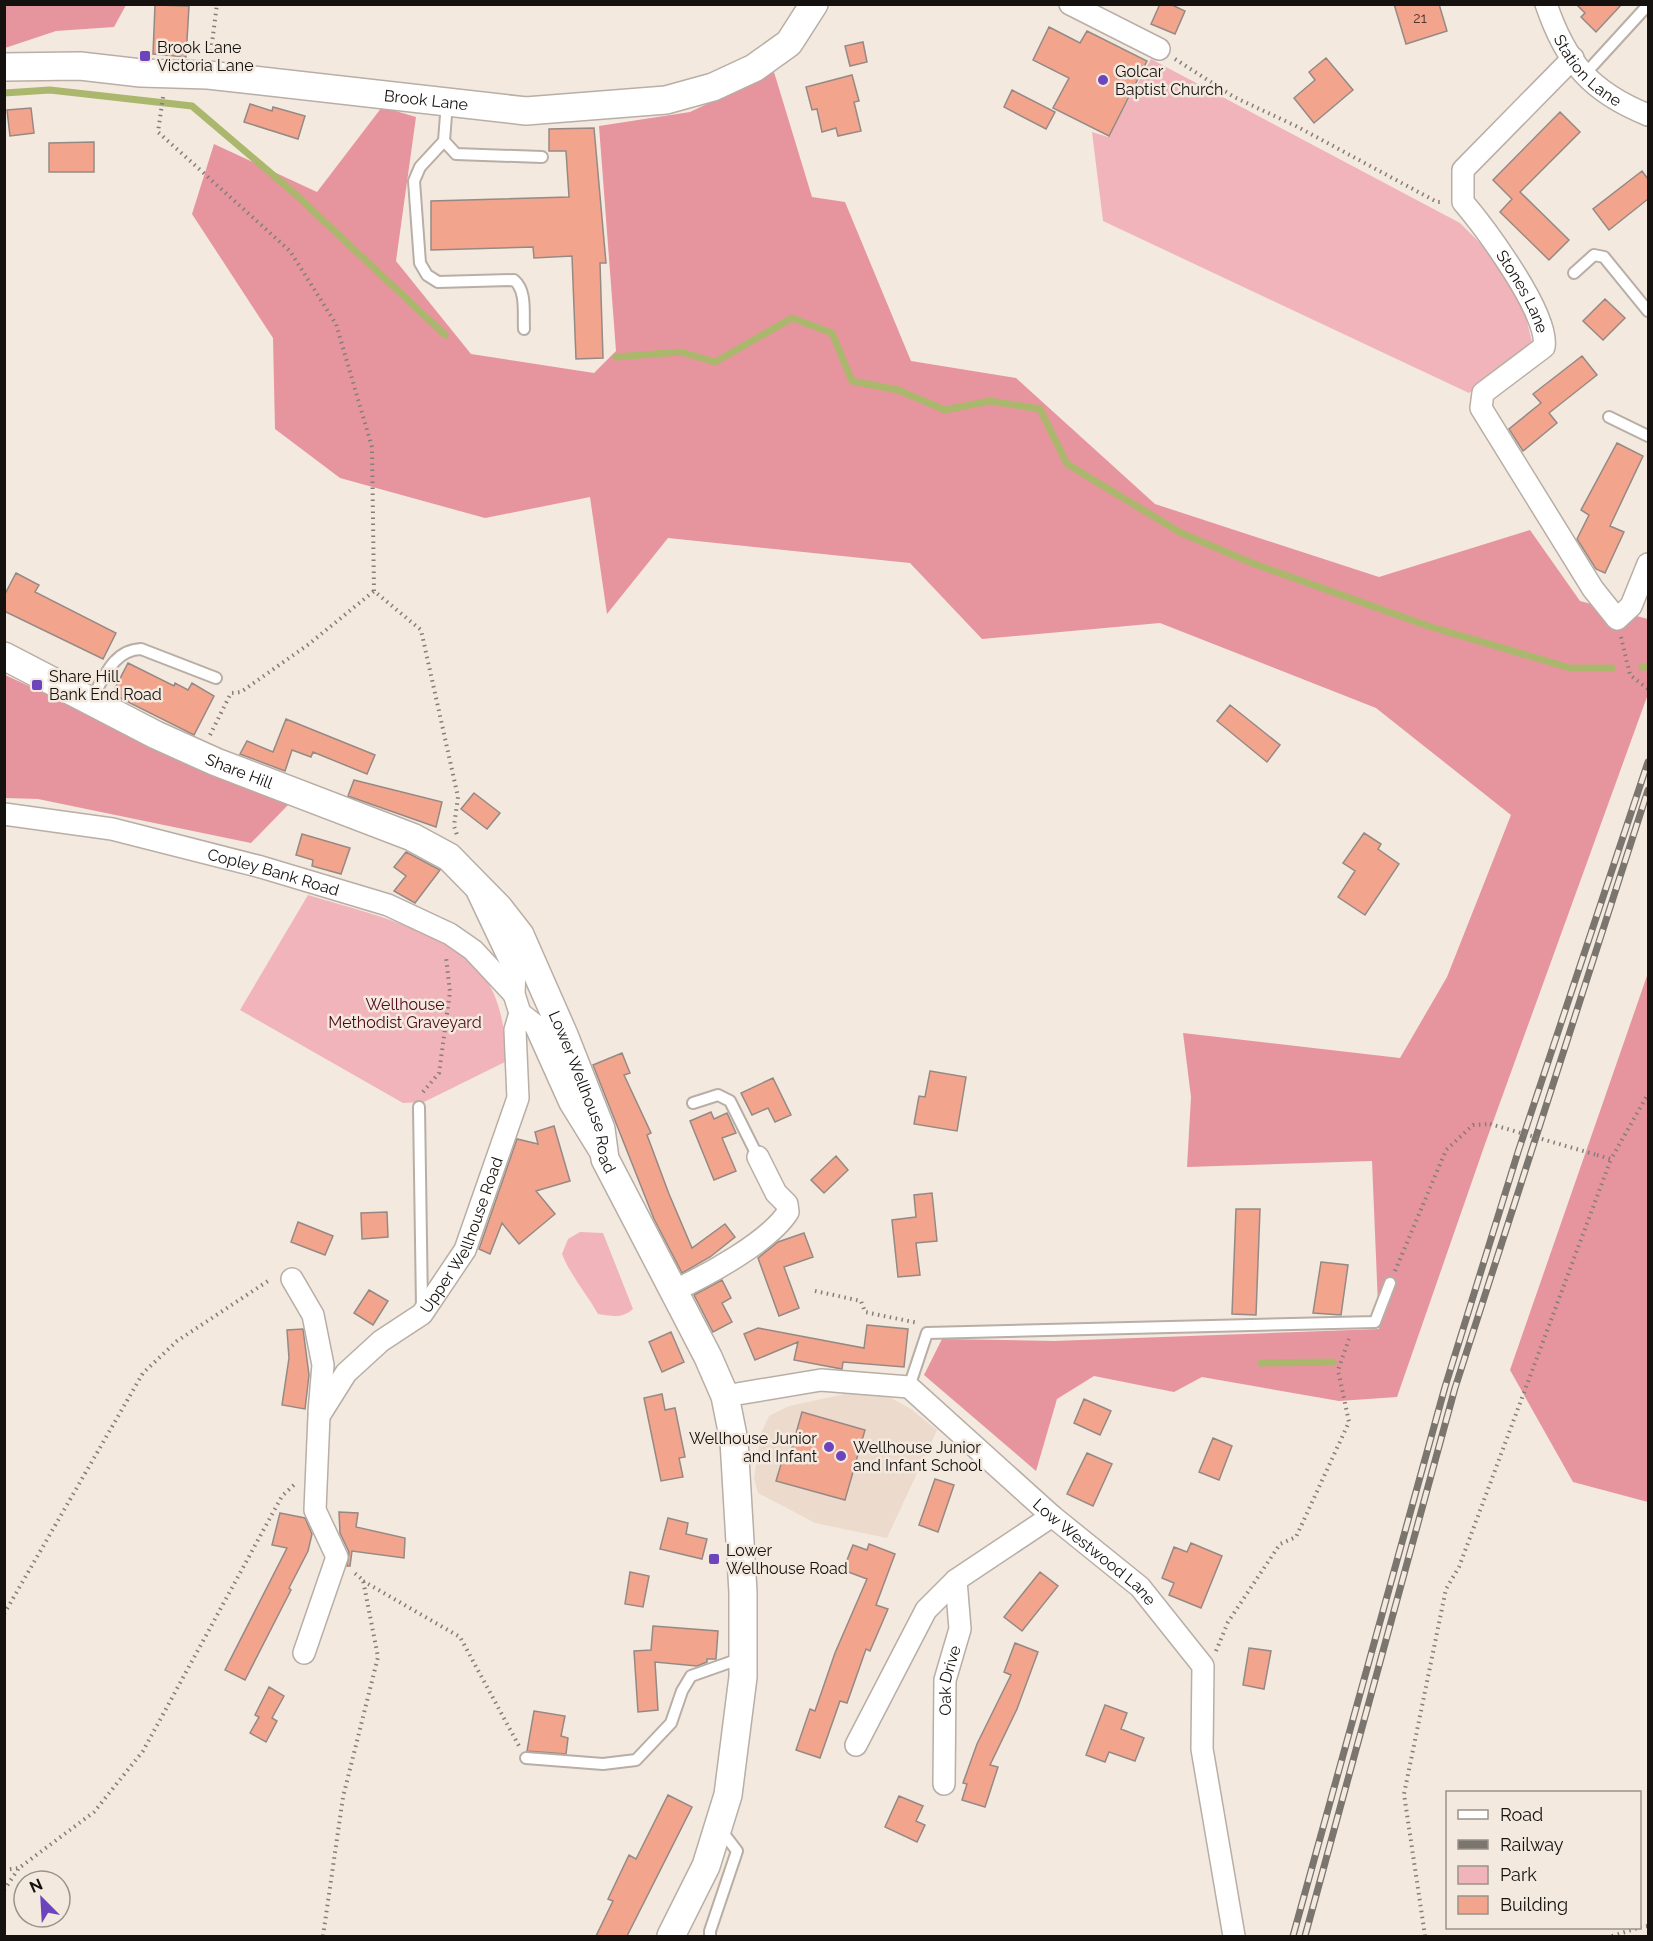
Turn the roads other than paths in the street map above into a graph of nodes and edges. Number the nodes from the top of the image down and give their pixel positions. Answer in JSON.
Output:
{"nodes":[{"id":1,"x":814,"y":4,"type":"edge"},
{"id":2,"x":1070,"y":4,"type":"edge"},
{"id":3,"x":1546,"y":4,"type":"edge"},
{"id":4,"x":1648,"y":5,"type":"edge"},
{"id":5,"x":1159,"y":49,"type":"road end"},
{"id":6,"x":1579,"y":66,"type":"junction"},
{"id":7,"x":4,"y":67,"type":"edge"},
{"id":8,"x":447,"y":102,"type":"junction"},
{"id":9,"x":1648,"y":115,"type":"edge"},
{"id":10,"x":444,"y":141,"type":"junction"},
{"id":11,"x":542,"y":157,"type":"dead end"},
{"id":12,"x":1574,"y":273,"type":"dead end"},
{"id":13,"x":1648,"y":311,"type":"edge"},
{"id":14,"x":524,"y":329,"type":"dead end"},
{"id":15,"x":1609,"y":417,"type":"dead end"},
{"id":16,"x":1648,"y":436,"type":"edge"},
{"id":17,"x":1648,"y":564,"type":"edge"},
{"id":18,"x":4,"y":656,"type":"edge"},
{"id":19,"x":216,"y":678,"type":"dead end"},
{"id":20,"x":90,"y":700,"type":"junction"},
{"id":21,"x":4,"y":814,"type":"edge"},
{"id":22,"x":474,"y":884,"type":"junction"},
{"id":23,"x":517,"y":1004,"type":"junction"},
{"id":24,"x":693,"y":1103,"type":"dead end"},
{"id":25,"x":419,"y":1107,"type":"road end"},
{"id":26,"x":759,"y":1157,"type":"joint"},
{"id":27,"x":605,"y":1159,"type":"junction"},
{"id":28,"x":292,"y":1279,"type":"road end"},
{"id":29,"x":1390,"y":1283,"type":"road end"},
{"id":30,"x":673,"y":1291,"type":"junction"},
{"id":31,"x":422,"y":1314,"type":"junction"},
{"id":32,"x":909,"y":1387,"type":"junction"},
{"id":33,"x":725,"y":1396,"type":"junction"},
{"id":34,"x":319,"y":1416,"type":"junction"},
{"id":35,"x":1052,"y":1516,"type":"junction"},
{"id":36,"x":956,"y":1580,"type":"junction"},
{"id":37,"x":304,"y":1653,"type":"dead end"},
{"id":38,"x":743,"y":1658,"type":"junction"},
{"id":39,"x":856,"y":1745,"type":"dead end"},
{"id":40,"x":526,"y":1758,"type":"road end"},
{"id":41,"x":944,"y":1784,"type":"dead end"},
{"id":42,"x":718,"y":1827,"type":"junction"},
{"id":43,"x":671,"y":1936,"type":"edge"},
{"id":44,"x":711,"y":1936,"type":"edge"},
{"id":45,"x":1234,"y":1936,"type":"edge"}],
"edges":[{"from":1,"to":8,"type":"street","name":"Brook Lane"},
{"from":2,"to":5,"type":"street"},
{"from":3,"to":6,"type":"street","name":"Station Lane"},
{"from":4,"to":6,"type":"lane"},
{"from":6,"to":9,"type":"street","name":"Station Lane"},
{"from":6,"to":17,"type":"street","name":"Stones Lane"},
{"from":7,"to":8,"type":"street","name":"Brook Lane"},
{"from":8,"to":10,"type":"lane"},
{"from":10,"to":11,"type":"lane"},
{"from":10,"to":14,"type":"lane"},
{"from":12,"to":13,"type":"lane"},
{"from":15,"to":16,"type":"lane"},
{"from":18,"to":20,"type":"street","name":"Share Hill"},
{"from":19,"to":20,"type":"lane"},
{"from":20,"to":22,"type":"street","name":"Share Hill"},
{"from":21,"to":23,"type":"street","name":"Copley Bank Road"},
{"from":22,"to":23,"type":"street"},
{"from":22,"to":27,"type":"street","name":"Lower Wellhouse Road"},
{"from":23,"to":27,"type":"street","name":"Copley Bank Road"},
{"from":23,"to":31,"type":"street","name":"Upper Wellhouse Road"},
{"from":24,"to":26,"type":"lane"},
{"from":25,"to":31,"type":"lane"},
{"from":26,"to":30,"type":"street"},
{"from":27,"to":30,"type":"street","name":"Lower Wellhouse Road"},
{"from":28,"to":34,"type":"street"},
{"from":29,"to":32,"type":"lane"},
{"from":30,"to":33,"type":"street","name":"Lower Wellhouse Road"},
{"from":31,"to":34,"type":"street","name":"Upper Wellhouse Road"},
{"from":32,"to":33,"type":"street"},
{"from":32,"to":35,"type":"street","name":"Low Westwood Lane"},
{"from":33,"to":38,"type":"street","name":"Lower Wellhouse Road"},
{"from":34,"to":37,"type":"street","name":"Upper Wellhouse Road"},
{"from":35,"to":36,"type":"street"},
{"from":35,"to":45,"type":"street","name":"Low Westwood Lane"},
{"from":36,"to":39,"type":"street"},
{"from":36,"to":41,"type":"street","name":"Oak Drive"},
{"from":38,"to":40,"type":"lane"},
{"from":38,"to":42,"type":"street","name":"Lower Wellhouse Road"},
{"from":42,"to":43,"type":"street","name":"Lower Wellhouse Road"},
{"from":42,"to":44,"type":"lane"}]}
